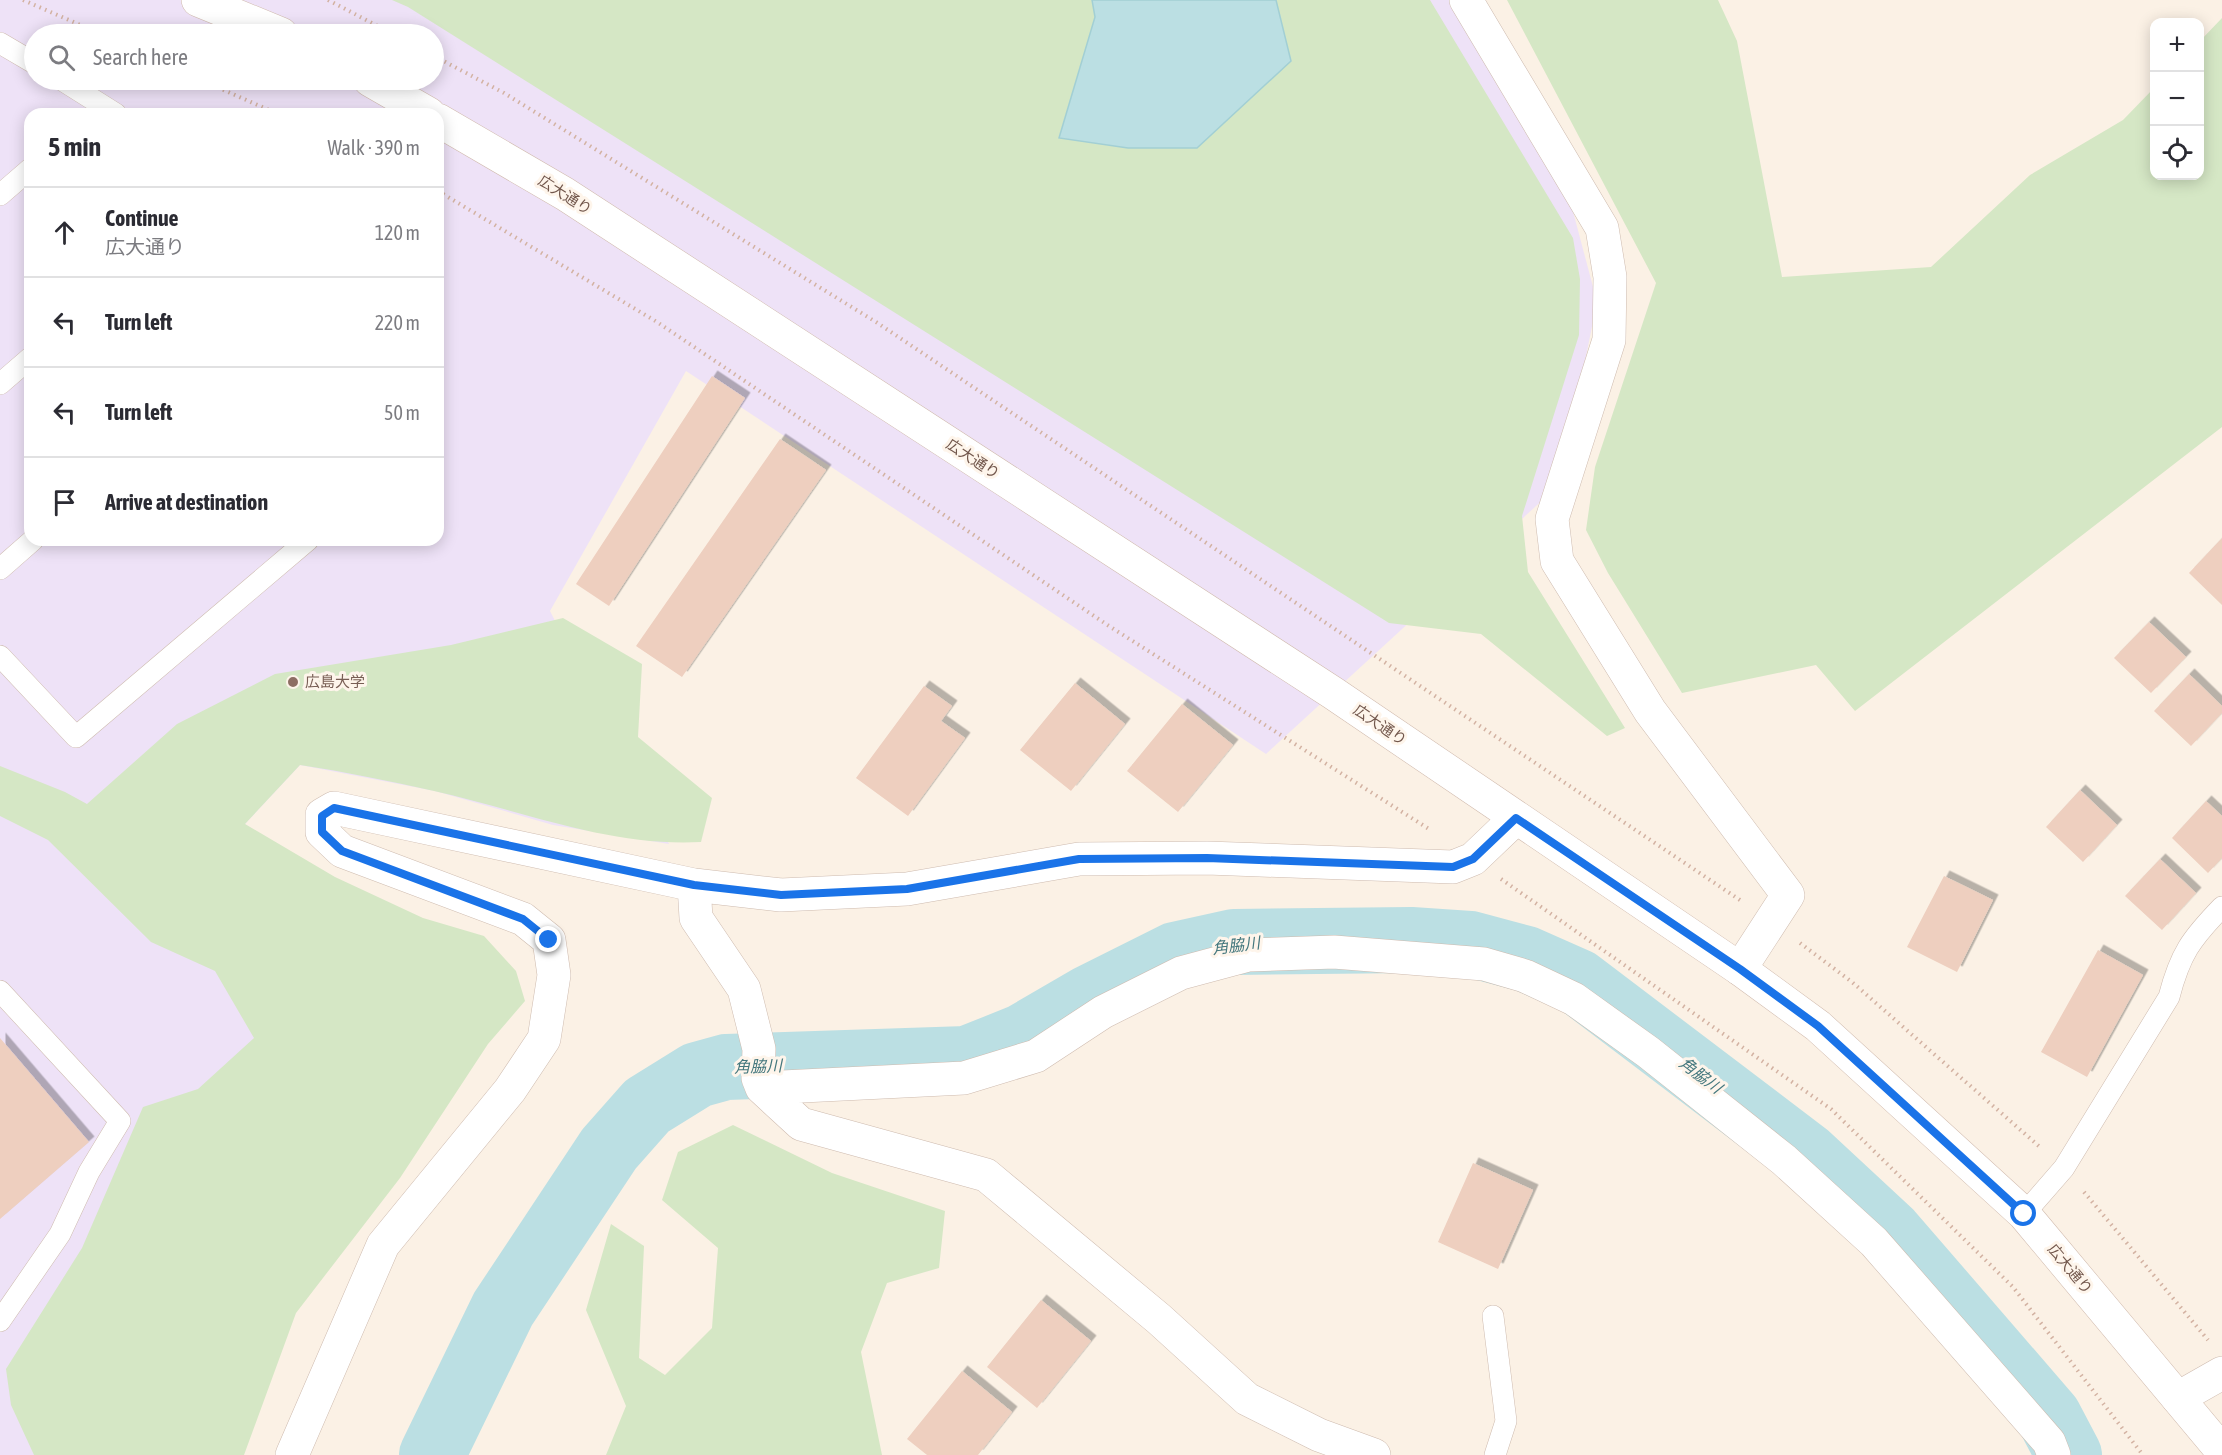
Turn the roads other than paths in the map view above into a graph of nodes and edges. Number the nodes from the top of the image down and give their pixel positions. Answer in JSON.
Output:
{"nodes":[{"id":1,"x":198,"y":0,"type":"edge"},
{"id":2,"x":1466,"y":0,"type":"edge"},
{"id":3,"x":257,"y":24,"type":"edge"},
{"id":4,"x":0,"y":43,"type":"edge"},
{"id":5,"x":24,"y":57,"type":"edge"},
{"id":6,"x":76,"y":90,"type":"edge"},
{"id":7,"x":387,"y":90,"type":"edge"},
{"id":8,"x":100,"y":108,"type":"edge"},
{"id":9,"x":419,"y":108,"type":"edge"},
{"id":10,"x":444,"y":124,"type":"edge"},
{"id":11,"x":24,"y":174,"type":"edge"},
{"id":12,"x":0,"y":195,"type":"edge"},
{"id":13,"x":24,"y":363,"type":"edge"},
{"id":14,"x":0,"y":384,"type":"edge"},
{"id":15,"x":26,"y":546,"type":"edge"},
{"id":16,"x":301,"y":546,"type":"edge"},
{"id":17,"x":0,"y":569,"type":"edge"},
{"id":18,"x":0,"y":656,"type":"edge"},
{"id":19,"x":1516,"y":818,"type":"junction"},
{"id":20,"x":694,"y":885,"type":"junction"},
{"id":21,"x":2222,"y":907,"type":"edge"},
{"id":22,"x":1740,"y":969,"type":"junction"},
{"id":23,"x":0,"y":991,"type":"edge"},
{"id":24,"x":760,"y":1072,"type":"junction"},
{"id":25,"x":2024,"y":1214,"type":"junction"},
{"id":26,"x":1493,"y":1316,"type":"dead end"},
{"id":27,"x":0,"y":1322,"type":"edge"},
{"id":28,"x":2218,"y":1361,"type":"edge"},
{"id":29,"x":2178,"y":1398,"type":"junction"},
{"id":30,"x":2222,"y":1452,"type":"edge"},
{"id":31,"x":292,"y":1455,"type":"edge"},
{"id":32,"x":1374,"y":1455,"type":"edge"},
{"id":33,"x":1495,"y":1455,"type":"edge"},
{"id":34,"x":2054,"y":1455,"type":"edge"}],
"edges":[{"from":1,"to":3,"type":"street"},
{"from":2,"to":22,"type":"street"},
{"from":4,"to":5,"type":"lane"},
{"from":6,"to":8,"type":"lane"},
{"from":7,"to":9,"type":"street"},
{"from":10,"to":19,"type":"street","name":"広大通り"},
{"from":11,"to":12,"type":"lane"},
{"from":13,"to":14,"type":"lane"},
{"from":15,"to":17,"type":"lane"},
{"from":16,"to":18,"type":"lane"},
{"from":19,"to":20,"type":"street"},
{"from":19,"to":22,"type":"street","name":"広大通り"},
{"from":20,"to":24,"type":"street"},
{"from":20,"to":31,"type":"street"},
{"from":21,"to":25,"type":"lane"},
{"from":22,"to":25,"type":"street","name":"広大通り"},
{"from":23,"to":27,"type":"lane"},
{"from":24,"to":32,"type":"street"},
{"from":24,"to":34,"type":"street"},
{"from":25,"to":29,"type":"street","name":"広大通り"},
{"from":26,"to":33,"type":"lane"},
{"from":28,"to":29,"type":"street"},
{"from":29,"to":30,"type":"street","name":"広大通り"}]}
